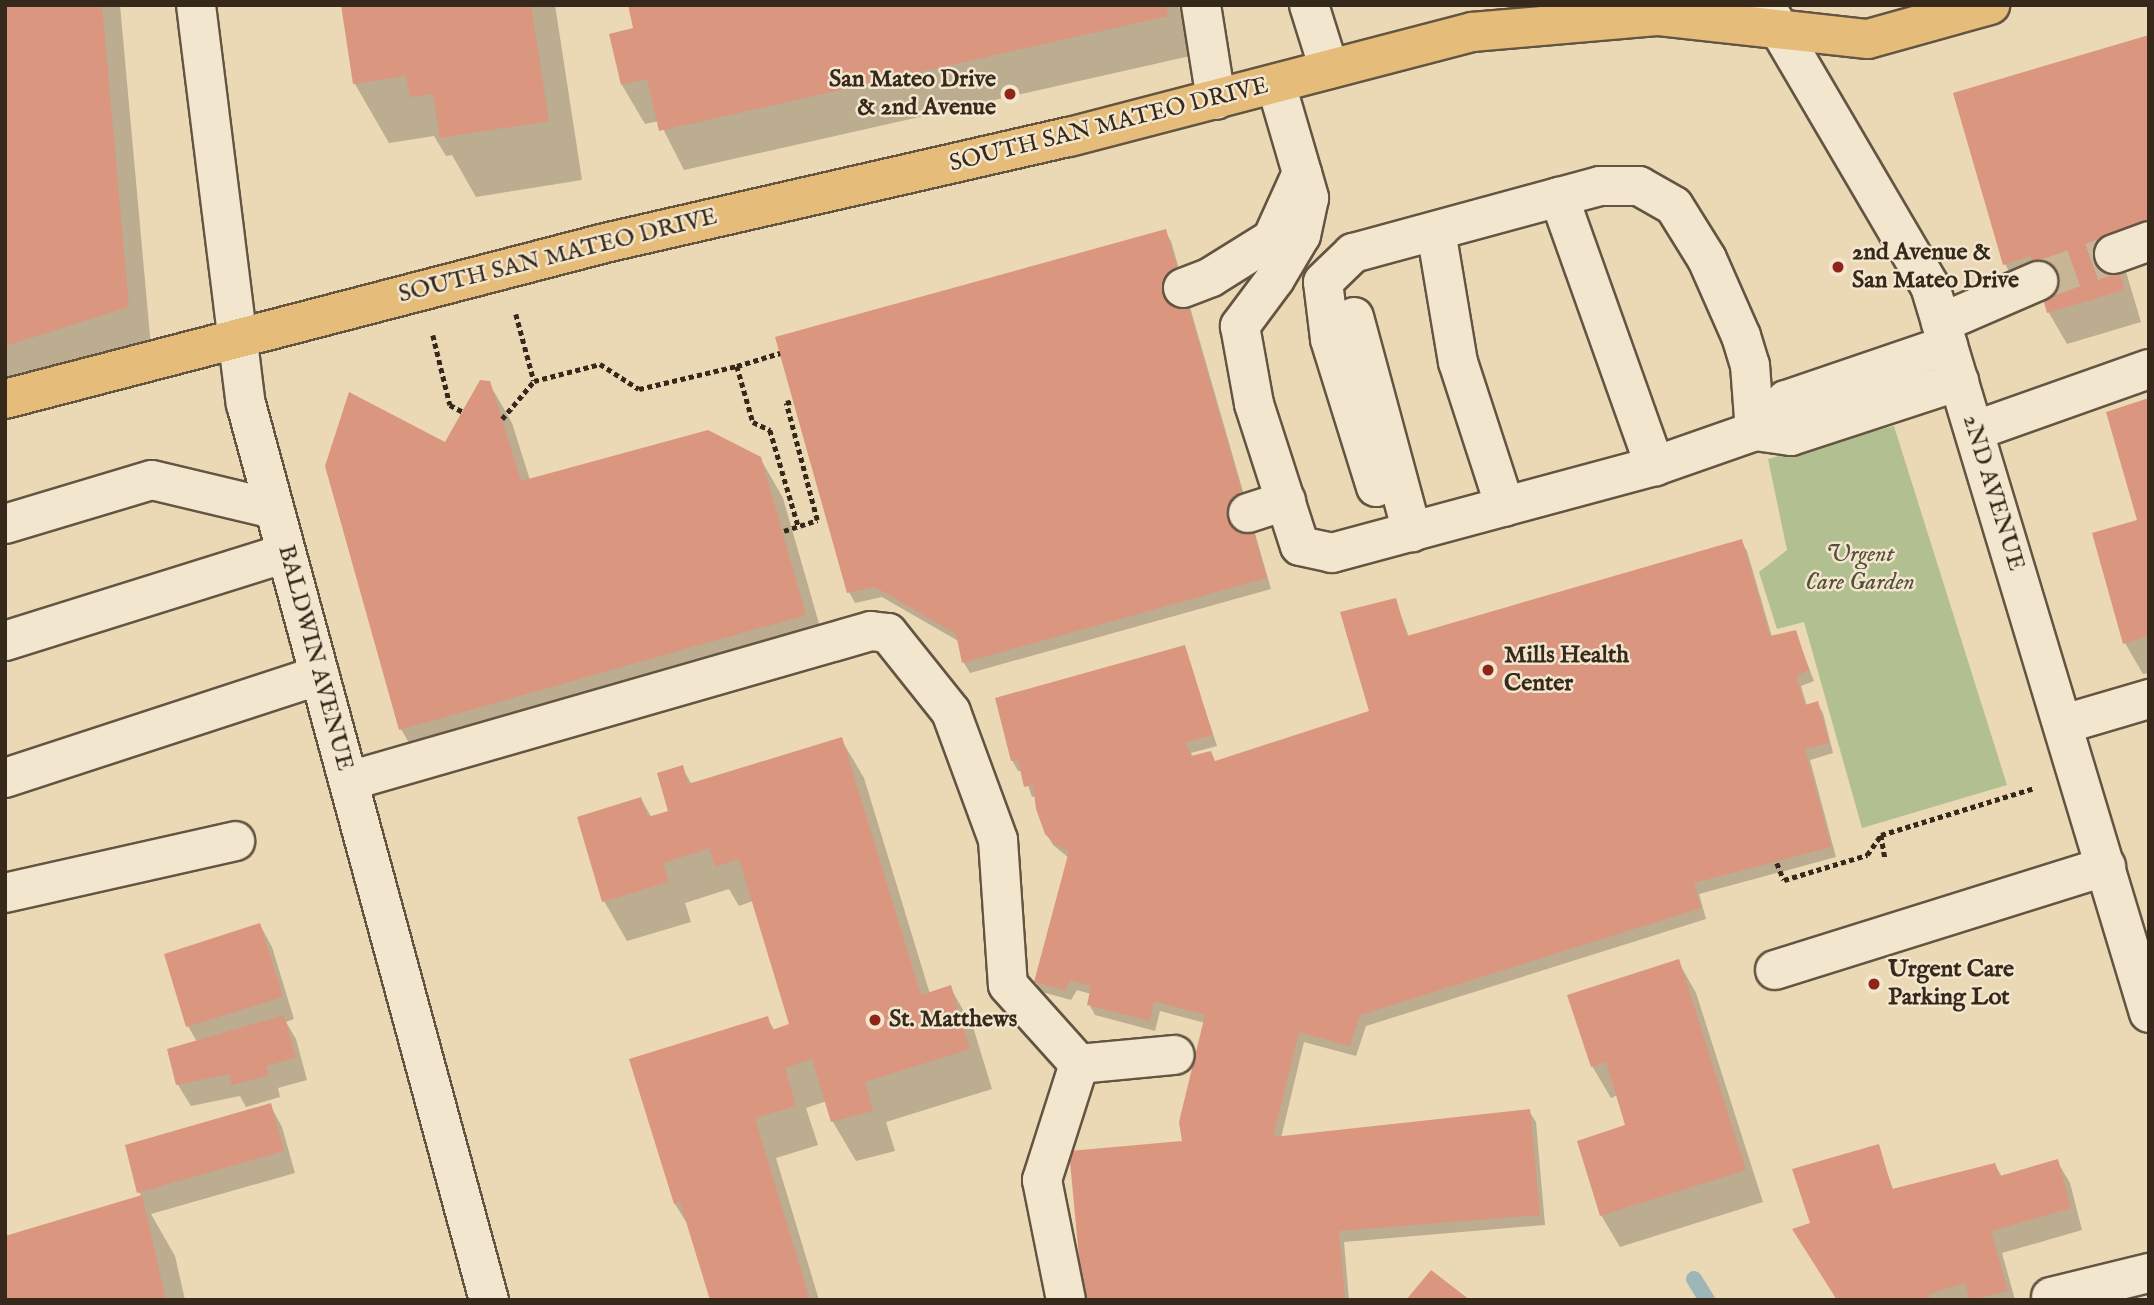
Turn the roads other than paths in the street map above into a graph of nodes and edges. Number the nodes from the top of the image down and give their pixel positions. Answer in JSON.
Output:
{"nodes":[{"id":1,"x":196,"y":5,"type":"edge"},
{"id":2,"x":1201,"y":5,"type":"edge"},
{"id":3,"x":1309,"y":5,"type":"edge"},
{"id":4,"x":1990,"y":5,"type":"edge"},
{"id":5,"x":1772,"y":18,"type":"edge"},
{"id":6,"x":1329,"y":69,"type":"junction"},
{"id":7,"x":1276,"y":84,"type":"junction"},
{"id":8,"x":1216,"y":100,"type":"junction"},
{"id":9,"x":1301,"y":173,"type":"junction"},
{"id":10,"x":1559,"y":197,"type":"junction"},
{"id":11,"x":1436,"y":231,"type":"junction"},
{"id":12,"x":2038,"y":281,"type":"tunnel mouth"},
{"id":13,"x":1183,"y":288,"type":"dead end"},
{"id":14,"x":1354,"y":317,"type":"dead end"},
{"id":15,"x":1945,"y":334,"type":"junction"},
{"id":16,"x":236,"y":337,"type":"junction"},
{"id":17,"x":2149,"y":369,"type":"edge"},
{"id":18,"x":1959,"y":381,"type":"junction"},
{"id":19,"x":5,"y":398,"type":"edge"},
{"id":20,"x":1755,"y":431,"type":"junction"},
{"id":21,"x":1974,"y":431,"type":"junction"},
{"id":22,"x":1655,"y":466,"type":"junction"},
{"id":23,"x":1376,"y":487,"type":"dead end"},
{"id":24,"x":1286,"y":501,"type":"junction"},
{"id":25,"x":1505,"y":507,"type":"junction"},
{"id":26,"x":275,"y":509,"type":"junction"},
{"id":27,"x":1248,"y":513,"type":"dead end"},
{"id":28,"x":5,"y":524,"type":"edge"},
{"id":29,"x":1412,"y":532,"type":"junction"},
{"id":30,"x":286,"y":553,"type":"junction"},
{"id":31,"x":5,"y":641,"type":"edge"},
{"id":32,"x":320,"y":675,"type":"junction"},
{"id":33,"x":2149,"y":699,"type":"edge"},
{"id":34,"x":2064,"y":724,"type":"junction"},
{"id":35,"x":5,"y":778,"type":"edge"},
{"id":36,"x":349,"y":781,"type":"junction"},
{"id":37,"x":235,"y":841,"type":"dead end"},
{"id":38,"x":2106,"y":866,"type":"junction"},
{"id":39,"x":5,"y":893,"type":"edge"},
{"id":40,"x":1775,"y":970,"type":"dead end"},
{"id":41,"x":2149,"y":1013,"type":"edge"},
{"id":42,"x":1175,"y":1055,"type":"dead end"},
{"id":43,"x":1079,"y":1064,"type":"junction"},
{"id":44,"x":2149,"y":1273,"type":"edge"},
{"id":45,"x":2051,"y":1297,"type":"dead end"},
{"id":46,"x":489,"y":1300,"type":"edge"},
{"id":47,"x":1066,"y":1300,"type":"edge"}],
"edges":[{"from":1,"to":16,"type":"street","name":"BALDWIN AVENUE"},
{"from":2,"to":8,"type":"street"},
{"from":3,"to":6,"type":"street"},
{"from":4,"to":5,"type":"main road","name":"SOUTH SAN MATEO DRIVE"},
{"from":5,"to":6,"type":"main road","name":"SOUTH SAN MATEO DRIVE"},
{"from":5,"to":15,"type":"street","name":"2ND AVENUE"},
{"from":6,"to":7,"type":"main road","name":"SOUTH SAN MATEO DRIVE"},
{"from":7,"to":8,"type":"main road","name":"SOUTH SAN MATEO DRIVE"},
{"from":7,"to":9,"type":"street"},
{"from":8,"to":16,"type":"main road","name":"SOUTH SAN MATEO DRIVE"},
{"from":9,"to":13,"type":"street"},
{"from":9,"to":24,"type":"street"},
{"from":10,"to":11,"type":"street"},
{"from":10,"to":20,"type":"street"},
{"from":10,"to":22,"type":"street"},
{"from":11,"to":23,"type":"street"},
{"from":11,"to":25,"type":"street"},
{"from":12,"to":15,"type":"street"},
{"from":14,"to":29,"type":"street"},
{"from":15,"to":18,"type":"street","name":"2ND AVENUE"},
{"from":15,"to":20,"type":"street"},
{"from":16,"to":19,"type":"main road","name":"SOUTH SAN MATEO DRIVE"},
{"from":16,"to":26,"type":"street","name":"BALDWIN AVENUE"},
{"from":17,"to":21,"type":"street"},
{"from":18,"to":20,"type":"street"},
{"from":18,"to":21,"type":"street","name":"2ND AVENUE"},
{"from":20,"to":22,"type":"street"},
{"from":21,"to":34,"type":"street","name":"2ND AVENUE"},
{"from":22,"to":25,"type":"street"},
{"from":24,"to":27,"type":"street"},
{"from":24,"to":29,"type":"street"},
{"from":25,"to":29,"type":"street"},
{"from":26,"to":28,"type":"street"},
{"from":26,"to":30,"type":"street","name":"BALDWIN AVENUE"},
{"from":30,"to":31,"type":"street"},
{"from":30,"to":32,"type":"street","name":"BALDWIN AVENUE"},
{"from":32,"to":35,"type":"street"},
{"from":32,"to":36,"type":"street","name":"BALDWIN AVENUE"},
{"from":33,"to":34,"type":"street"},
{"from":34,"to":38,"type":"street","name":"2ND AVENUE"},
{"from":36,"to":43,"type":"street"},
{"from":36,"to":46,"type":"street","name":"BALDWIN AVENUE"},
{"from":37,"to":39,"type":"street"},
{"from":38,"to":40,"type":"street"},
{"from":38,"to":41,"type":"street","name":"2ND AVENUE"},
{"from":42,"to":43,"type":"street"},
{"from":43,"to":47,"type":"street"},
{"from":44,"to":45,"type":"street"}]}
